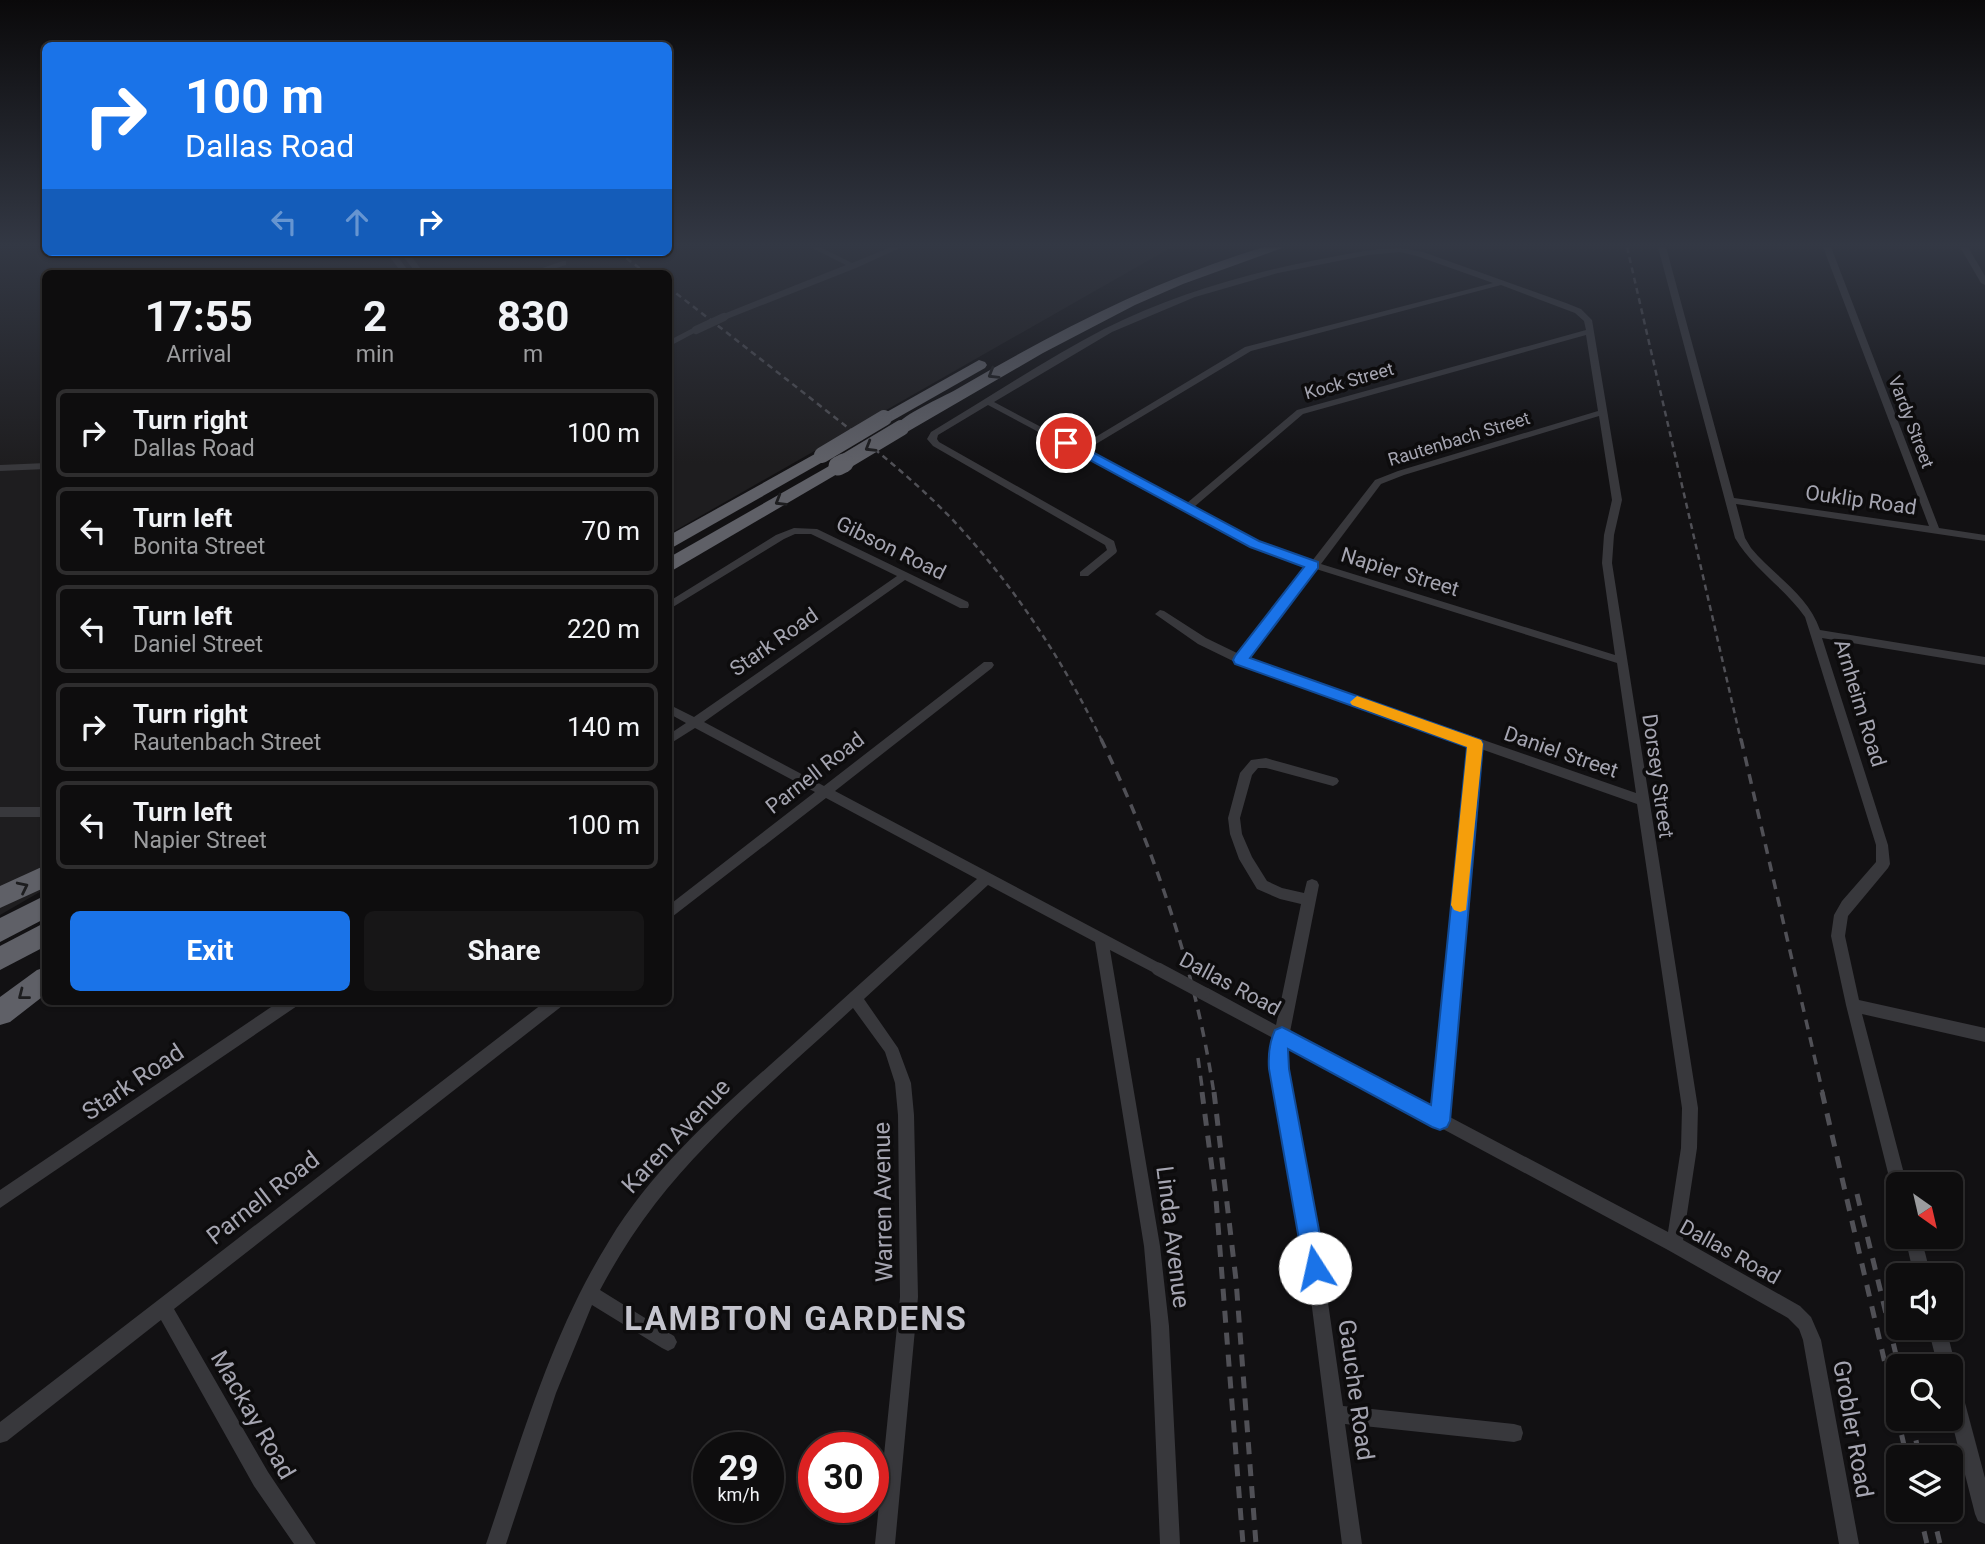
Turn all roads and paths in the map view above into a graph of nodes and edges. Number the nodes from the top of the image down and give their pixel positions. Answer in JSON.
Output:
{"nodes":[{"id":1,"x":720,"y":319,"type":"edge"},
{"id":2,"x":1062,"y":319,"type":"edge"},
{"id":3,"x":1091,"y":319,"type":"edge"},
{"id":4,"x":1136,"y":319,"type":"edge"},
{"id":5,"x":1363,"y":319,"type":"edge"},
{"id":6,"x":1585,"y":319,"type":"edge"},
{"id":7,"x":1682,"y":319,"type":"edge"},
{"id":8,"x":1854,"y":319,"type":"edge"},
{"id":9,"x":1590,"y":331,"type":"junction"},
{"id":10,"x":672,"y":343,"type":"edge"},
{"id":11,"x":988,"y":402,"type":"junction"},
{"id":12,"x":1604,"y":412,"type":"junction"},
{"id":13,"x":1080,"y":450,"type":"junction"},
{"id":14,"x":42,"y":466,"type":"edge"},
{"id":15,"x":0,"y":468,"type":"edge"},
{"id":16,"x":1731,"y":500,"type":"junction"},
{"id":17,"x":1187,"y":508,"type":"junction"},
{"id":18,"x":1935,"y":530,"type":"junction"},
{"id":19,"x":1985,"y":538,"type":"edge"},
{"id":20,"x":672,"y":542,"type":"edge"},
{"id":21,"x":672,"y":564,"type":"edge"},
{"id":22,"x":1313,"y":565,"type":"junction"},
{"id":23,"x":1084,"y":573,"type":"dead end"},
{"id":24,"x":904,"y":576,"type":"junction"},
{"id":25,"x":672,"y":604,"type":"edge"},
{"id":26,"x":964,"y":605,"type":"dead end"},
{"id":27,"x":1160,"y":614,"type":"dead end"},
{"id":28,"x":1814,"y":633,"type":"junction"},
{"id":29,"x":1241,"y":660,"type":"junction"},
{"id":30,"x":1622,"y":661,"type":"junction"},
{"id":31,"x":1985,"y":661,"type":"edge"},
{"id":32,"x":988,"y":665,"type":"dead end"},
{"id":33,"x":672,"y":710,"type":"edge"},
{"id":34,"x":696,"y":722,"type":"junction"},
{"id":35,"x":672,"y":738,"type":"edge"},
{"id":36,"x":1475,"y":744,"type":"junction"},
{"id":37,"x":1333,"y":781,"type":"dead end"},
{"id":38,"x":825,"y":792,"type":"junction"},
{"id":39,"x":1641,"y":800,"type":"junction"},
{"id":40,"x":0,"y":812,"type":"edge"},
{"id":41,"x":42,"y":812,"type":"edge"},
{"id":42,"x":42,"y":877,"type":"edge"},
{"id":43,"x":987,"y":878,"type":"junction"},
{"id":44,"x":1310,"y":892,"type":"joint"},
{"id":45,"x":0,"y":898,"type":"edge"},
{"id":46,"x":42,"y":907,"type":"edge"},
{"id":47,"x":672,"y":911,"type":"edge"},
{"id":48,"x":0,"y":931,"type":"edge"},
{"id":49,"x":42,"y":935,"type":"edge"},
{"id":50,"x":1101,"y":939,"type":"junction"},
{"id":51,"x":0,"y":959,"type":"edge"},
{"id":52,"x":42,"y":981,"type":"edge"},
{"id":53,"x":1203,"y":993,"type":"joint"},
{"id":54,"x":855,"y":999,"type":"junction"},
{"id":55,"x":286,"y":1005,"type":"edge"},
{"id":56,"x":552,"y":1005,"type":"edge"},
{"id":57,"x":1853,"y":1005,"type":"junction"},
{"id":58,"x":0,"y":1013,"type":"edge"},
{"id":59,"x":1985,"y":1035,"type":"edge"},
{"id":60,"x":1282,"y":1036,"type":"junction"},
{"id":61,"x":1440,"y":1121,"type":"junction"},
{"id":62,"x":1896,"y":1172,"type":"edge"},
{"id":63,"x":0,"y":1200,"type":"edge"},
{"id":64,"x":1674,"y":1244,"type":"junction"},
{"id":65,"x":589,"y":1293,"type":"junction"},
{"id":66,"x":163,"y":1307,"type":"junction"},
{"id":67,"x":1805,"y":1324,"type":"joint"},
{"id":68,"x":668,"y":1342,"type":"dead end"},
{"id":69,"x":1334,"y":1414,"type":"junction"},
{"id":70,"x":1963,"y":1430,"type":"edge"},
{"id":71,"x":1514,"y":1433,"type":"dead end"},
{"id":72,"x":0,"y":1434,"type":"edge"},
{"id":73,"x":1985,"y":1514,"type":"edge"},
{"id":74,"x":306,"y":1544,"type":"edge"},
{"id":75,"x":496,"y":1544,"type":"edge"},
{"id":76,"x":885,"y":1544,"type":"edge"},
{"id":77,"x":1170,"y":1544,"type":"edge"},
{"id":78,"x":1352,"y":1544,"type":"edge"},
{"id":79,"x":1849,"y":1544,"type":"edge"}],
"edges":[{"from":1,"to":10,"type":"street","bridge":true},
{"from":2,"to":20,"type":"highway","bridge":true},
{"from":3,"to":21,"type":"highway","one_way":true,"bridge":true},
{"from":4,"to":11,"type":"street"},
{"from":5,"to":13,"type":"street"},
{"from":6,"to":9,"type":"street","name":"Dorsey Street"},
{"from":7,"to":16,"type":"street","name":"Arnheim Road"},
{"from":8,"to":18,"type":"street","name":"Vardy Street"},
{"from":9,"to":12,"type":"street","name":"Dorsey Street"},
{"from":9,"to":17,"type":"street","name":"Kock Street"},
{"from":11,"to":13,"type":"street","name":"Napier Street"},
{"from":11,"to":23,"type":"street"},
{"from":12,"to":22,"type":"street","name":"Rautenbach Street"},
{"from":12,"to":30,"type":"street","name":"Dorsey Street"},
{"from":13,"to":17,"type":"street","name":"Napier Street"},
{"from":14,"to":15,"type":"street"},
{"from":16,"to":18,"type":"street","name":"Ouklip Road"},
{"from":16,"to":28,"type":"street","name":"Arnheim Road"},
{"from":17,"to":22,"type":"street","name":"Napier Street"},
{"from":18,"to":19,"type":"street","name":"Ouklip Road"},
{"from":22,"to":29,"type":"street","name":"Rautenbach Street"},
{"from":22,"to":30,"type":"street","name":"Napier Street"},
{"from":24,"to":25,"type":"street","name":"Gibson Road"},
{"from":24,"to":26,"type":"street","name":"Gibson Road"},
{"from":24,"to":34,"type":"street","name":"Stark Road"},
{"from":27,"to":29,"type":"street","name":"Daniel Street"},
{"from":28,"to":31,"type":"street"},
{"from":28,"to":57,"type":"street","name":"Arnheim Road"},
{"from":29,"to":36,"type":"street","name":"Daniel Street"},
{"from":30,"to":39,"type":"street","name":"Dorsey Street"},
{"from":32,"to":38,"type":"street","name":"Parnell Road"},
{"from":33,"to":34,"type":"street","name":"Dallas Road"},
{"from":34,"to":35,"type":"street","name":"Stark Road"},
{"from":34,"to":38,"type":"street","name":"Dallas Road"},
{"from":36,"to":39,"type":"street","name":"Daniel Street"},
{"from":36,"to":61,"type":"street"},
{"from":37,"to":44,"type":"street"},
{"from":38,"to":43,"type":"street","name":"Dallas Road"},
{"from":38,"to":47,"type":"street","name":"Parnell Road"},
{"from":39,"to":64,"type":"street","name":"Dorsey Street"},
{"from":40,"to":41,"type":"street"},
{"from":45,"to":42,"type":"highway","one_way":true},
{"from":43,"to":50,"type":"street","name":"Dallas Road"},
{"from":43,"to":54,"type":"street","name":"Karen Avenue"},
{"from":44,"to":60,"type":"street"},
{"from":46,"to":48,"type":"highway"},
{"from":49,"to":51,"type":"highway"},
{"from":50,"to":53,"type":"street","name":"Dallas Road","bridge":true},
{"from":50,"to":77,"type":"street","name":"Linda Avenue"},
{"from":52,"to":58,"type":"highway","one_way":true},
{"from":53,"to":60,"type":"street","name":"Dallas Road"},
{"from":54,"to":65,"type":"street","name":"Karen Avenue"},
{"from":54,"to":76,"type":"street","name":"Warren Avenue"},
{"from":55,"to":63,"type":"street","name":"Stark Road"},
{"from":56,"to":66,"type":"street","name":"Parnell Road"},
{"from":57,"to":59,"type":"street"},
{"from":57,"to":62,"type":"street","name":"Arnheim Road"},
{"from":60,"to":61,"type":"street","name":"Dallas Road"},
{"from":60,"to":69,"type":"street","name":"Gauche Road"},
{"from":61,"to":64,"type":"street","name":"Dallas Road"},
{"from":64,"to":67,"type":"street","name":"Dallas Road"},
{"from":65,"to":68,"type":"street"},
{"from":65,"to":75,"type":"street","name":"Karen Avenue"},
{"from":66,"to":72,"type":"street","name":"Parnell Road"},
{"from":66,"to":74,"type":"street","name":"Mackay Road"},
{"from":67,"to":79,"type":"street","name":"Grobler Road"},
{"from":69,"to":71,"type":"street"},
{"from":69,"to":78,"type":"street","name":"Gauche Road"},
{"from":70,"to":73,"type":"street"}]}
